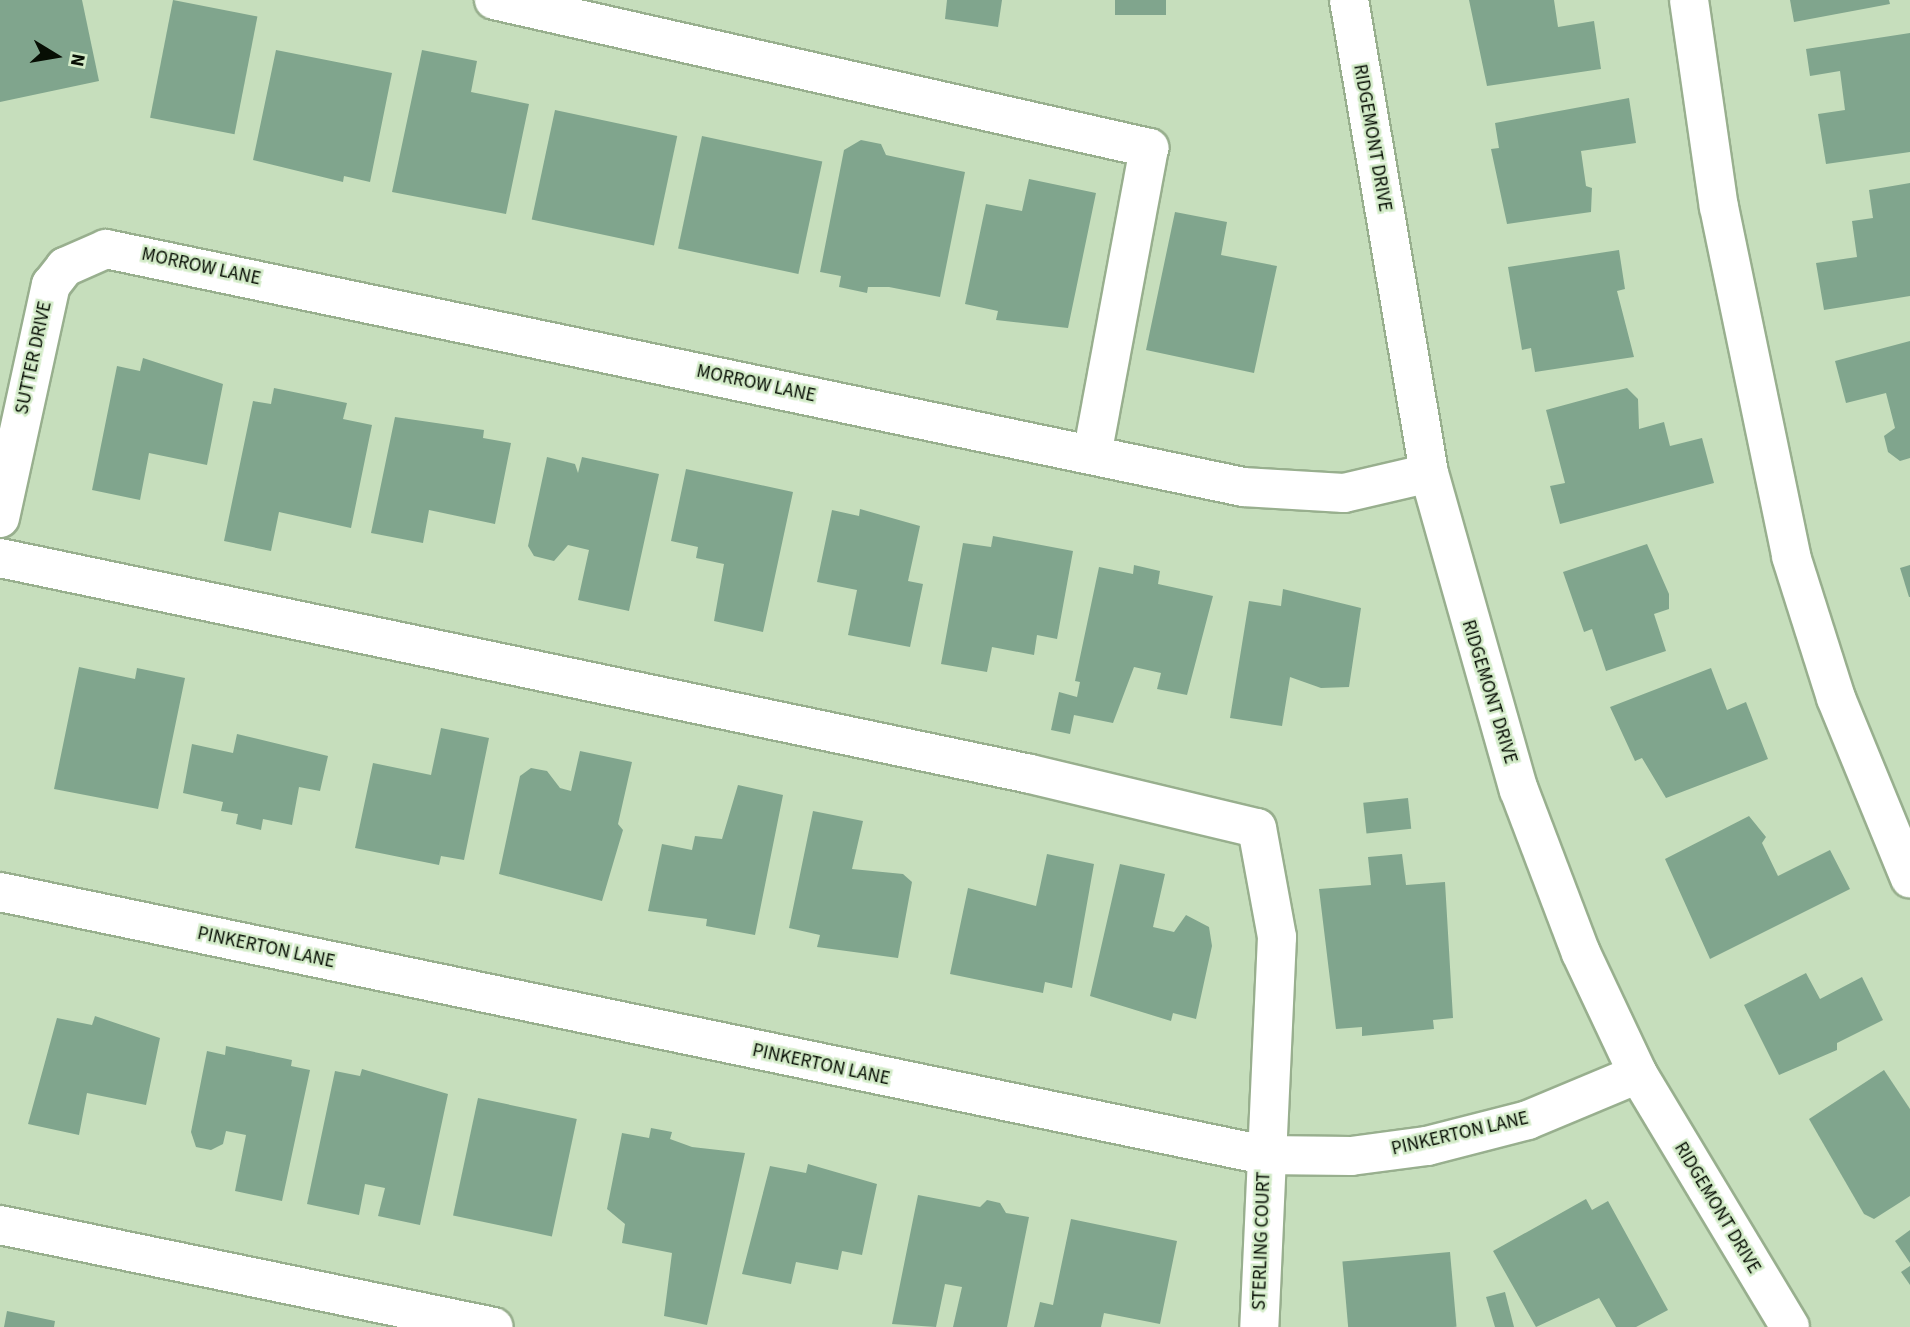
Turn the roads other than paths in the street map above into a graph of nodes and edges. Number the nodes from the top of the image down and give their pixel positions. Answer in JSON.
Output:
{"nodes":[{"id":1,"x":494,"y":0,"type":"edge"},
{"id":2,"x":1349,"y":0,"type":"edge"},
{"id":3,"x":1689,"y":0,"type":"edge"},
{"id":4,"x":84,"y":254,"type":"joint"},
{"id":5,"x":1092,"y":455,"type":"junction"},
{"id":6,"x":1429,"y":473,"type":"junction"},
{"id":7,"x":0,"y":518,"type":"edge"},
{"id":8,"x":0,"y":558,"type":"edge"},
{"id":9,"x":1910,"y":878,"type":"edge"},
{"id":10,"x":0,"y":892,"type":"edge"},
{"id":11,"x":1638,"y":1074,"type":"junction"},
{"id":12,"x":1264,"y":1155,"type":"junction"},
{"id":13,"x":0,"y":1225,"type":"edge"},
{"id":14,"x":494,"y":1327,"type":"edge"},
{"id":15,"x":1259,"y":1327,"type":"edge"},
{"id":16,"x":1790,"y":1327,"type":"edge"}],
"edges":[{"from":1,"to":5,"type":"street"},
{"from":2,"to":6,"type":"street","name":"RIDGEMONT DRIVE"},
{"from":3,"to":9,"type":"street"},
{"from":4,"to":5,"type":"street","name":"MORROW LANE"},
{"from":4,"to":7,"type":"street","name":"SUTTER DRIVE"},
{"from":5,"to":6,"type":"street","name":"MORROW LANE"},
{"from":6,"to":11,"type":"street","name":"RIDGEMONT DRIVE"},
{"from":8,"to":12,"type":"street","name":"STERLING COURT"},
{"from":10,"to":12,"type":"street","name":"PINKERTON LANE"},
{"from":11,"to":12,"type":"street","name":"PINKERTON LANE"},
{"from":11,"to":16,"type":"street","name":"RIDGEMONT DRIVE"},
{"from":12,"to":15,"type":"street","name":"STERLING COURT"},
{"from":13,"to":14,"type":"street"}]}
